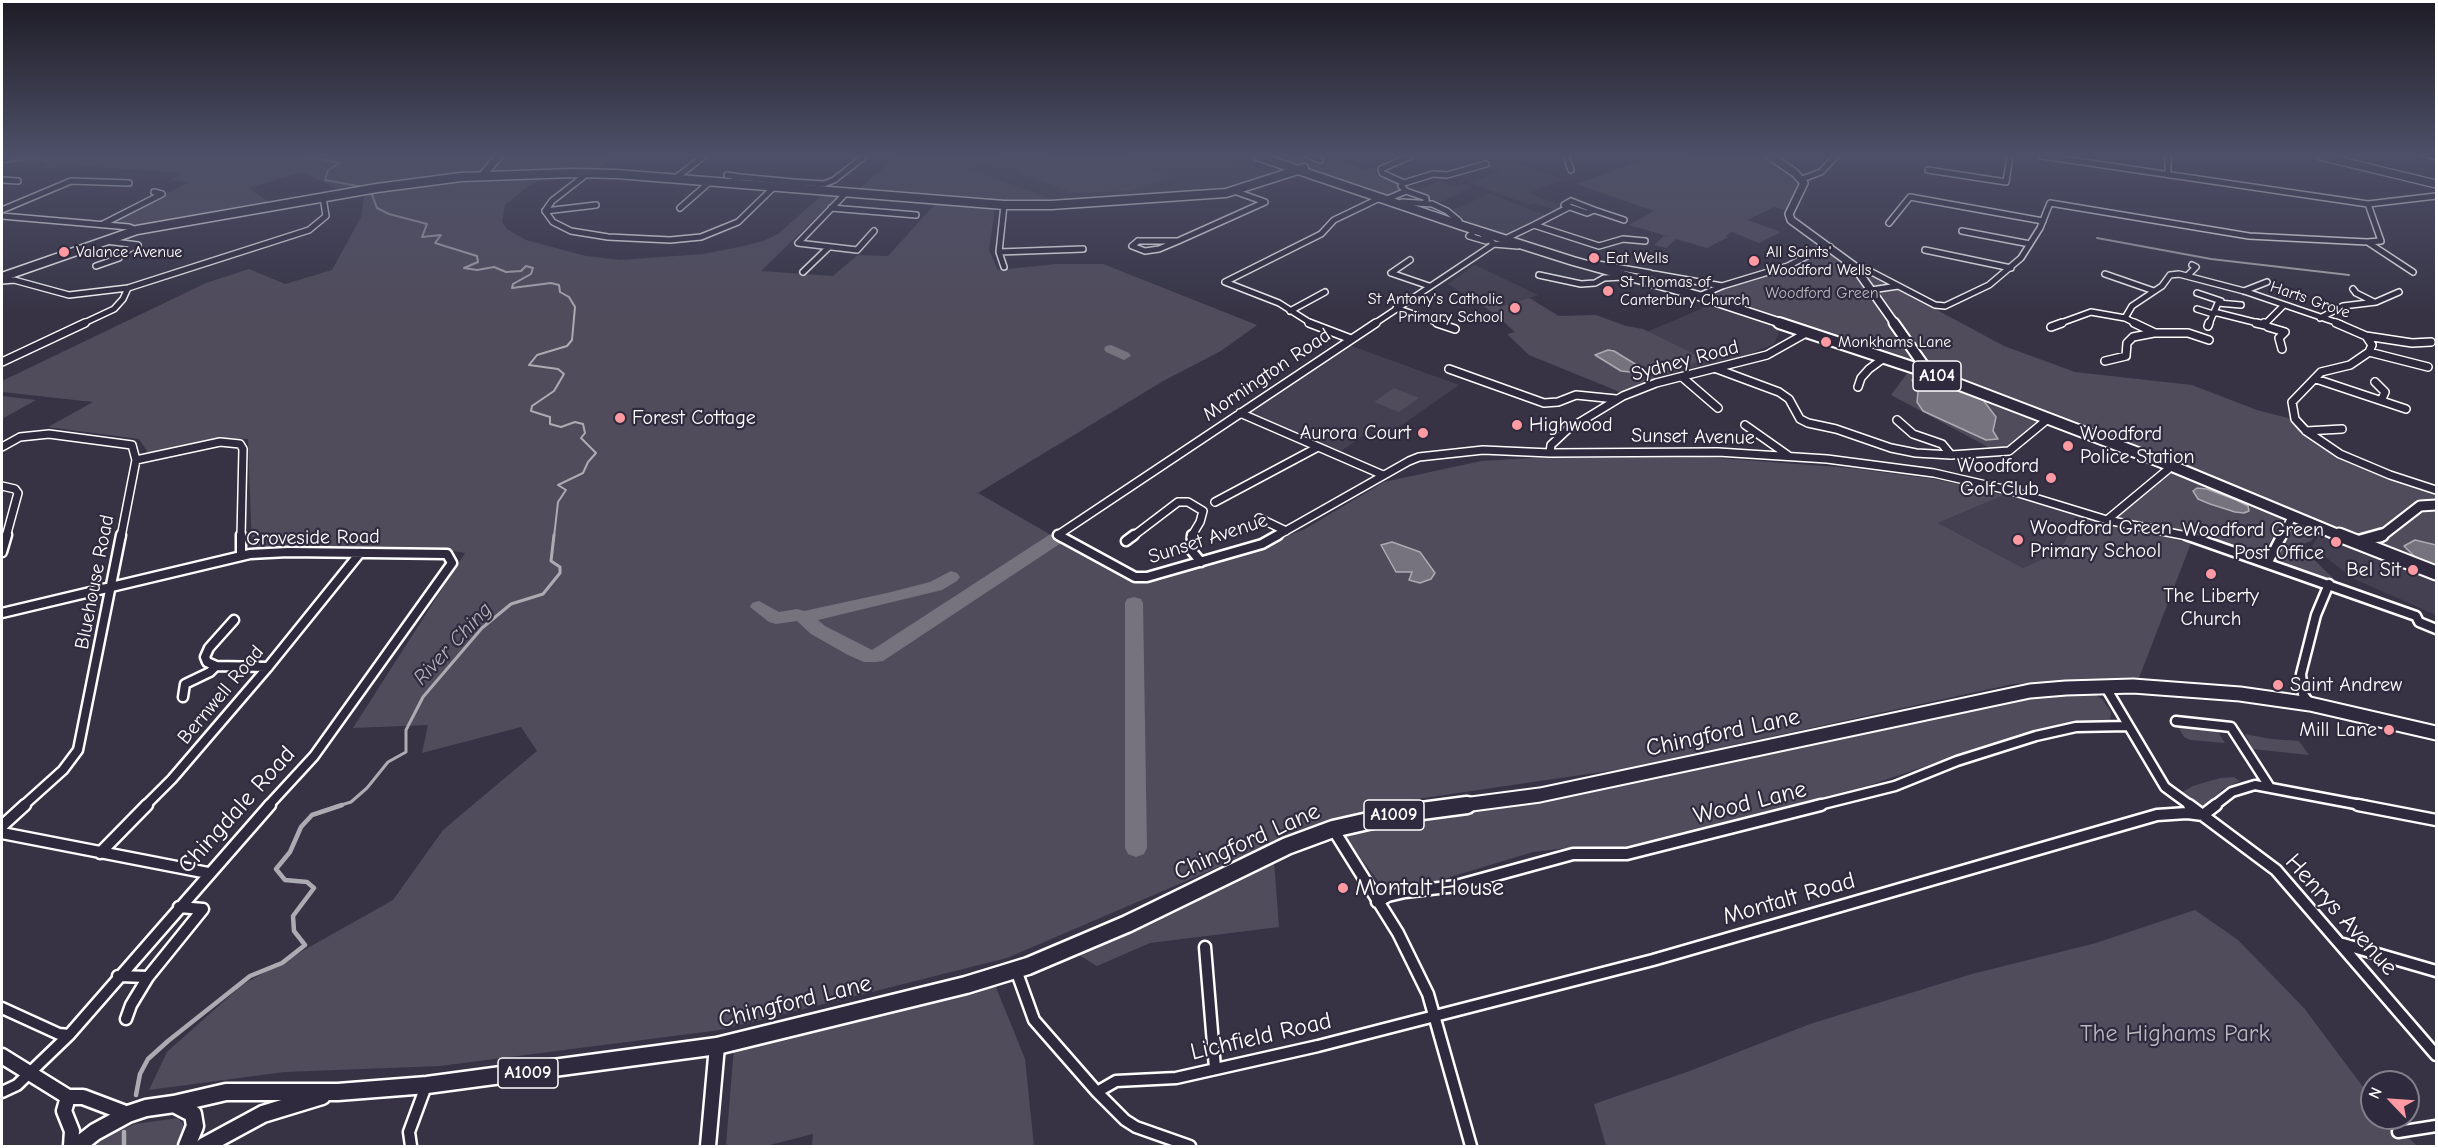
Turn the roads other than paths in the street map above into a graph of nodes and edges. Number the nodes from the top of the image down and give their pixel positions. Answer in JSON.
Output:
{"nodes":[{"id":1,"x":132,"y":210,"type":"edge"},
{"id":2,"x":252,"y":210,"type":"edge"},
{"id":3,"x":325,"y":210,"type":"edge"},
{"id":4,"x":557,"y":210,"type":"edge"},
{"id":5,"x":751,"y":210,"type":"edge"},
{"id":6,"x":830,"y":210,"type":"edge"},
{"id":7,"x":850,"y":210,"type":"edge"},
{"id":8,"x":1004,"y":210,"type":"edge"},
{"id":9,"x":1248,"y":210,"type":"edge"},
{"id":10,"x":1358,"y":210,"type":"edge"},
{"id":11,"x":1417,"y":210,"type":"edge"},
{"id":12,"x":1425,"y":210,"type":"edge"},
{"id":13,"x":1444,"y":210,"type":"edge"},
{"id":14,"x":1564,"y":210,"type":"edge"},
{"id":15,"x":1593,"y":210,"type":"edge"},
{"id":16,"x":1792,"y":210,"type":"edge"},
{"id":17,"x":1900,"y":210,"type":"edge"},
{"id":18,"x":1980,"y":210,"type":"edge"},
{"id":19,"x":2047,"y":210,"type":"edge"},
{"id":20,"x":2090,"y":210,"type":"edge"},
{"id":21,"x":2370,"y":210,"type":"edge"},
{"id":22,"x":545,"y":211,"type":"joint"},
{"id":23,"x":916,"y":215,"type":"dead end"},
{"id":24,"x":2,"y":216,"type":"edge"},
{"id":25,"x":1624,"y":220,"type":"dead end"},
{"id":26,"x":1460,"y":221,"type":"junction"},
{"id":27,"x":2043,"y":221,"type":"junction"},
{"id":28,"x":1889,"y":224,"type":"dead end"},
{"id":29,"x":102,"y":225,"type":"junction"},
{"id":30,"x":1534,"y":225,"type":"junction"},
{"id":31,"x":123,"y":231,"type":"junction"},
{"id":32,"x":874,"y":231,"type":"dead end"},
{"id":33,"x":1478,"y":231,"type":"junction"},
{"id":34,"x":1962,"y":231,"type":"dead end"},
{"id":35,"x":1509,"y":237,"type":"junction"},
{"id":36,"x":102,"y":240,"type":"junction"},
{"id":37,"x":1178,"y":241,"type":"junction"},
{"id":38,"x":1645,"y":241,"type":"dead end"},
{"id":39,"x":1491,"y":242,"type":"junction"},
{"id":40,"x":2367,"y":242,"type":"junction"},
{"id":41,"x":2030,"y":244,"type":"junction"},
{"id":42,"x":1526,"y":246,"type":"junction"},
{"id":43,"x":829,"y":247,"type":"junction"},
{"id":44,"x":1830,"y":247,"type":"junction"},
{"id":45,"x":1083,"y":249,"type":"dead end"},
{"id":46,"x":1925,"y":250,"type":"dead end"},
{"id":47,"x":999,"y":252,"type":"junction"},
{"id":48,"x":1410,"y":260,"type":"dead end"},
{"id":49,"x":1594,"y":265,"type":"junction"},
{"id":50,"x":2192,"y":265,"type":"dead end"},
{"id":51,"x":96,"y":266,"type":"dead end"},
{"id":52,"x":1854,"y":266,"type":"junction"},
{"id":53,"x":1004,"y":267,"type":"dead end"},
{"id":54,"x":2011,"y":268,"type":"junction"},
{"id":55,"x":803,"y":272,"type":"dead end"},
{"id":56,"x":2413,"y":272,"type":"dead end"},
{"id":57,"x":1650,"y":273,"type":"junction"},
{"id":58,"x":2105,"y":274,"type":"dead end"},
{"id":59,"x":1539,"y":275,"type":"dead end"},
{"id":60,"x":2188,"y":275,"type":"junction"},
{"id":61,"x":7,"y":276,"type":"edge"},
{"id":62,"x":1604,"y":278,"type":"junction"},
{"id":63,"x":1635,"y":279,"type":"junction"},
{"id":64,"x":2267,"y":282,"type":"dead end"},
{"id":65,"x":1663,"y":283,"type":"junction"},
{"id":66,"x":1429,"y":286,"type":"junction"},
{"id":67,"x":1722,"y":286,"type":"junction"},
{"id":68,"x":1899,"y":286,"type":"junction"},
{"id":69,"x":128,"y":288,"type":"junction"},
{"id":70,"x":2353,"y":289,"type":"dead end"},
{"id":71,"x":1871,"y":290,"type":"junction"},
{"id":72,"x":2154,"y":291,"type":"junction"},
{"id":73,"x":2244,"y":291,"type":"junction"},
{"id":74,"x":1325,"y":292,"type":"dead end"},
{"id":75,"x":2399,"y":292,"type":"dead end"},
{"id":76,"x":2197,"y":293,"type":"dead end"},
{"id":77,"x":1699,"y":296,"type":"junction"},
{"id":78,"x":2221,"y":301,"type":"junction"},
{"id":79,"x":2376,"y":302,"type":"junction"},
{"id":80,"x":2241,"y":306,"type":"dead end"},
{"id":81,"x":2283,"y":306,"type":"junction"},
{"id":82,"x":1396,"y":308,"type":"junction"},
{"id":83,"x":2197,"y":309,"type":"dead end"},
{"id":84,"x":1290,"y":311,"type":"junction"},
{"id":85,"x":2213,"y":313,"type":"junction"},
{"id":86,"x":2125,"y":318,"type":"junction"},
{"id":87,"x":2320,"y":318,"type":"junction"},
{"id":88,"x":2059,"y":323,"type":"junction"},
{"id":89,"x":2265,"y":325,"type":"junction"},
{"id":90,"x":2208,"y":326,"type":"dead end"},
{"id":91,"x":2051,"y":327,"type":"dead end"},
{"id":92,"x":2070,"y":328,"type":"dead end"},
{"id":93,"x":1455,"y":329,"type":"dead end"},
{"id":94,"x":1808,"y":332,"type":"junction"},
{"id":95,"x":2155,"y":333,"type":"junction"},
{"id":96,"x":2366,"y":336,"type":"junction"},
{"id":97,"x":2411,"y":337,"type":"dead end"},
{"id":98,"x":1351,"y":339,"type":"junction"},
{"id":99,"x":2209,"y":340,"type":"dead end"},
{"id":100,"x":2420,"y":342,"type":"junction"},
{"id":101,"x":2432,"y":342,"type":"dead end"},
{"id":102,"x":2282,"y":349,"type":"dead end"},
{"id":103,"x":2369,"y":352,"type":"junction"},
{"id":104,"x":1884,"y":358,"type":"junction"},
{"id":105,"x":2105,"y":361,"type":"dead end"},
{"id":106,"x":2,"y":362,"type":"edge"},
{"id":107,"x":1449,"y":369,"type":"dead end"},
{"id":108,"x":1717,"y":369,"type":"junction"},
{"id":109,"x":1921,"y":370,"type":"junction"},
{"id":110,"x":2431,"y":376,"type":"dead end"},
{"id":111,"x":1682,"y":378,"type":"junction"},
{"id":112,"x":2316,"y":379,"type":"junction"},
{"id":113,"x":2376,"y":382,"type":"dead end"},
{"id":114,"x":1858,"y":387,"type":"dead end"},
{"id":115,"x":1616,"y":399,"type":"junction"},
{"id":116,"x":2382,"y":399,"type":"junction"},
{"id":117,"x":1718,"y":408,"type":"dead end"},
{"id":118,"x":2406,"y":409,"type":"dead end"},
{"id":119,"x":1239,"y":413,"type":"junction"},
{"id":120,"x":2049,"y":418,"type":"junction"},
{"id":121,"x":1897,"y":420,"type":"dead end"},
{"id":122,"x":1745,"y":425,"type":"dead end"},
{"id":123,"x":2343,"y":429,"type":"dead end"},
{"id":124,"x":2306,"y":431,"type":"junction"},
{"id":125,"x":2,"y":447,"type":"edge"},
{"id":126,"x":1318,"y":447,"type":"junction"},
{"id":127,"x":1550,"y":453,"type":"junction"},
{"id":128,"x":1951,"y":455,"type":"junction"},
{"id":129,"x":1791,"y":457,"type":"junction"},
{"id":130,"x":136,"y":460,"type":"junction"},
{"id":131,"x":2172,"y":466,"type":"junction"},
{"id":132,"x":1383,"y":475,"type":"junction"},
{"id":133,"x":2,"y":486,"type":"edge"},
{"id":134,"x":2436,"y":490,"type":"edge"},
{"id":135,"x":1215,"y":502,"type":"dead end"},
{"id":136,"x":2436,"y":505,"type":"edge"},
{"id":137,"x":2292,"y":517,"type":"junction"},
{"id":138,"x":1258,"y":518,"type":"dead end"},
{"id":139,"x":2107,"y":520,"type":"junction"},
{"id":140,"x":1286,"y":531,"type":"junction"},
{"id":141,"x":1058,"y":535,"type":"joint"},
{"id":142,"x":1126,"y":541,"type":"dead end"},
{"id":143,"x":2357,"y":542,"type":"junction"},
{"id":144,"x":2,"y":552,"type":"edge"},
{"id":145,"x":360,"y":553,"type":"junction"},
{"id":146,"x":241,"y":555,"type":"junction"},
{"id":147,"x":451,"y":558,"type":"joint"},
{"id":148,"x":1201,"y":562,"type":"junction"},
{"id":149,"x":2268,"y":562,"type":"junction"},
{"id":150,"x":2436,"y":573,"type":"edge"},
{"id":151,"x":2329,"y":584,"type":"junction"},
{"id":152,"x":112,"y":586,"type":"junction"},
{"id":153,"x":2,"y":614,"type":"edge"},
{"id":154,"x":234,"y":620,"type":"dead end"},
{"id":155,"x":2436,"y":629,"type":"edge"},
{"id":156,"x":216,"y":666,"type":"junction"},
{"id":157,"x":268,"y":667,"type":"junction"},
{"id":158,"x":2105,"y":687,"type":"junction"},
{"id":159,"x":183,"y":698,"type":"dead end"},
{"id":160,"x":2310,"y":704,"type":"junction"},
{"id":161,"x":2176,"y":721,"type":"dead end"},
{"id":162,"x":2128,"y":726,"type":"junction"},
{"id":163,"x":2436,"y":733,"type":"edge"},
{"id":164,"x":2269,"y":786,"type":"junction"},
{"id":165,"x":2202,"y":815,"type":"junction"},
{"id":166,"x":2436,"y":820,"type":"edge"},
{"id":167,"x":2,"y":826,"type":"edge"},
{"id":168,"x":1333,"y":829,"type":"junction"},
{"id":169,"x":2,"y":833,"type":"edge"},
{"id":170,"x":100,"y":853,"type":"junction"},
{"id":171,"x":208,"y":873,"type":"junction"},
{"id":172,"x":1377,"y":902,"type":"junction"},
{"id":173,"x":179,"y":907,"type":"junction"},
{"id":174,"x":2341,"y":944,"type":"junction"},
{"id":175,"x":1205,"y":947,"type":"dead end"},
{"id":176,"x":1016,"y":970,"type":"junction"},
{"id":177,"x":2436,"y":971,"type":"edge"},
{"id":178,"x":118,"y":976,"type":"junction"},
{"id":179,"x":148,"y":978,"type":"junction"},
{"id":180,"x":2,"y":1008,"type":"edge"},
{"id":181,"x":1435,"y":1015,"type":"junction"},
{"id":182,"x":126,"y":1019,"type":"dead end"},
{"id":183,"x":69,"y":1035,"type":"junction"},
{"id":184,"x":717,"y":1046,"type":"junction"},
{"id":185,"x":2436,"y":1055,"type":"edge"},
{"id":186,"x":2,"y":1056,"type":"edge"},
{"id":187,"x":1215,"y":1068,"type":"junction"},
{"id":188,"x":32,"y":1073,"type":"junction"},
{"id":189,"x":427,"y":1085,"type":"junction"},
{"id":190,"x":2,"y":1092,"type":"edge"},
{"id":191,"x":338,"y":1092,"type":"junction"},
{"id":192,"x":1097,"y":1092,"type":"junction"},
{"id":193,"x":68,"y":1097,"type":"junction"},
{"id":194,"x":174,"y":1104,"type":"junction"},
{"id":195,"x":128,"y":1114,"type":"junction"},
{"id":196,"x":2436,"y":1126,"type":"edge"},
{"id":197,"x":2398,"y":1132,"type":"dead end"},
{"id":198,"x":71,"y":1146,"type":"edge"},
{"id":199,"x":77,"y":1146,"type":"edge"},
{"id":200,"x":187,"y":1146,"type":"edge"},
{"id":201,"x":204,"y":1146,"type":"edge"},
{"id":202,"x":411,"y":1146,"type":"edge"},
{"id":203,"x":708,"y":1146,"type":"edge"},
{"id":204,"x":1190,"y":1146,"type":"edge"},
{"id":205,"x":1471,"y":1146,"type":"edge"}],
"edges":[{"from":1,"to":29,"type":"street"},
{"from":2,"to":31,"type":"main road"},
{"from":3,"to":69,"type":"street"},
{"from":4,"to":22,"type":"street"},
{"from":5,"to":22,"type":"street"},
{"from":6,"to":43,"type":"street"},
{"from":7,"to":23,"type":"street"},
{"from":8,"to":47,"type":"street"},
{"from":9,"to":37,"type":"street"},
{"from":10,"to":84,"type":"street"},
{"from":11,"to":33,"type":"main road","number":"A104"},
{"from":12,"to":26,"type":"main road","number":"A104"},
{"from":13,"to":26,"type":"street"},
{"from":14,"to":30,"type":"street"},
{"from":15,"to":25,"type":"street"},
{"from":16,"to":44,"type":"street"},
{"from":17,"to":28,"type":"street"},
{"from":18,"to":27,"type":"street"},
{"from":19,"to":27,"type":"street"},
{"from":20,"to":40,"type":"street"},
{"from":21,"to":40,"type":"street"},
{"from":24,"to":29,"type":"street"},
{"from":26,"to":35,"type":"main road","number":"A104"},
{"from":27,"to":41,"type":"street"},
{"from":29,"to":31,"type":"street"},
{"from":30,"to":35,"type":"street"},
{"from":30,"to":38,"type":"street"},
{"from":31,"to":36,"type":"main road"},
{"from":32,"to":43,"type":"street"},
{"from":33,"to":39,"type":"street"},
{"from":33,"to":39,"type":"street"},
{"from":33,"to":42,"type":"main road","number":"A104"},
{"from":34,"to":41,"type":"street"},
{"from":35,"to":49,"type":"main road","number":"A104"},
{"from":36,"to":51,"type":"street"},
{"from":36,"to":61,"type":"main road"},
{"from":37,"to":37,"type":"street"},
{"from":39,"to":42,"type":"street"},
{"from":39,"to":66,"type":"street","name":"Mornington Road"},
{"from":40,"to":56,"type":"street"},
{"from":41,"to":54,"type":"street"},
{"from":42,"to":49,"type":"main road","number":"A104"},
{"from":43,"to":55,"type":"street"},
{"from":44,"to":52,"type":"street"},
{"from":44,"to":67,"type":"street"},
{"from":45,"to":47,"type":"street"},
{"from":46,"to":54,"type":"street"},
{"from":47,"to":53,"type":"street"},
{"from":48,"to":66,"type":"street"},
{"from":49,"to":57,"type":"street"},
{"from":49,"to":62,"type":"street"},
{"from":49,"to":63,"type":"main road","number":"A104"},
{"from":49,"to":65,"type":"main road","number":"A104"},
{"from":50,"to":60,"type":"street"},
{"from":52,"to":68,"type":"street"},
{"from":52,"to":71,"type":"street"},
{"from":54,"to":68,"type":"street"},
{"from":57,"to":65,"type":"street"},
{"from":57,"to":67,"type":"street"},
{"from":58,"to":72,"type":"street"},
{"from":59,"to":62,"type":"street"},
{"from":60,"to":72,"type":"street"},
{"from":60,"to":73,"type":"street","name":"Harts Grove"},
{"from":61,"to":69,"type":"street"},
{"from":62,"to":63,"type":"street"},
{"from":63,"to":77,"type":"main road","number":"A104"},
{"from":64,"to":73,"type":"street","name":"Harts Grove"},
{"from":65,"to":77,"type":"main road","number":"A104"},
{"from":66,"to":82,"type":"street","name":"Mornington Road"},
{"from":67,"to":77,"type":"street"},
{"from":68,"to":71,"type":"street"},
{"from":69,"to":106,"type":"street"},
{"from":70,"to":79,"type":"street"},
{"from":71,"to":109,"type":"street"},
{"from":72,"to":86,"type":"street"},
{"from":73,"to":81,"type":"street","name":"Harts Grove"},
{"from":74,"to":84,"type":"street"},
{"from":75,"to":79,"type":"street"},
{"from":76,"to":78,"type":"street"},
{"from":77,"to":94,"type":"main road","number":"A104"},
{"from":78,"to":80,"type":"street"},
{"from":78,"to":85,"type":"street"},
{"from":79,"to":87,"type":"street"},
{"from":81,"to":87,"type":"street","name":"Harts Grove"},
{"from":81,"to":89,"type":"street"},
{"from":82,"to":93,"type":"street"},
{"from":82,"to":98,"type":"street","name":"Mornington Road"},
{"from":83,"to":85,"type":"street"},
{"from":84,"to":98,"type":"street"},
{"from":85,"to":89,"type":"street"},
{"from":85,"to":90,"type":"street"},
{"from":86,"to":88,"type":"street"},
{"from":86,"to":95,"type":"street"},
{"from":87,"to":96,"type":"street","name":"Harts Grove"},
{"from":88,"to":91,"type":"street"},
{"from":88,"to":92,"type":"street"},
{"from":89,"to":102,"type":"street"},
{"from":94,"to":104,"type":"main road","number":"A104"},
{"from":94,"to":108,"type":"street","name":"Sydney Road"},
{"from":95,"to":99,"type":"street"},
{"from":95,"to":105,"type":"street"},
{"from":96,"to":100,"type":"street","name":"Harts Grove"},
{"from":96,"to":103,"type":"street","name":"Harts Grove"},
{"from":97,"to":100,"type":"street","name":"Harts Grove"},
{"from":98,"to":119,"type":"street","name":"Mornington Road"},
{"from":100,"to":101,"type":"street","name":"Harts Grove"},
{"from":103,"to":110,"type":"street"},
{"from":103,"to":112,"type":"street"},
{"from":104,"to":109,"type":"main road","number":"A104"},
{"from":104,"to":114,"type":"street"},
{"from":107,"to":115,"type":"street"},
{"from":108,"to":111,"type":"street","name":"Sydney Road"},
{"from":108,"to":128,"type":"street"},
{"from":109,"to":120,"type":"main road","number":"A104"},
{"from":111,"to":115,"type":"street","name":"Sydney Road"},
{"from":111,"to":117,"type":"street"},
{"from":112,"to":116,"type":"street"},
{"from":112,"to":124,"type":"street"},
{"from":113,"to":116,"type":"street"},
{"from":115,"to":127,"type":"street","name":"Sydney Road"},
{"from":116,"to":118,"type":"street"},
{"from":119,"to":126,"type":"street"},
{"from":119,"to":141,"type":"street","name":"Mornington Road"},
{"from":120,"to":128,"type":"street"},
{"from":120,"to":131,"type":"main road","number":"A104"},
{"from":121,"to":128,"type":"street"},
{"from":122,"to":129,"type":"street"},
{"from":123,"to":124,"type":"street"},
{"from":124,"to":134,"type":"street"},
{"from":125,"to":130,"type":"street"},
{"from":126,"to":132,"type":"street"},
{"from":126,"to":135,"type":"street"},
{"from":127,"to":129,"type":"street","name":"Sunset Avenue"},
{"from":127,"to":132,"type":"street","name":"Sunset Avenue"},
{"from":129,"to":139,"type":"street","name":"Sunset Avenue"},
{"from":130,"to":146,"type":"street"},
{"from":130,"to":152,"type":"street","name":"Bluehouse Road"},
{"from":131,"to":137,"type":"main road","number":"A104"},
{"from":131,"to":139,"type":"street"},
{"from":132,"to":140,"type":"street","name":"Sunset Avenue"},
{"from":133,"to":144,"type":"street"},
{"from":136,"to":143,"type":"street"},
{"from":137,"to":143,"type":"main road","number":"A104"},
{"from":137,"to":149,"type":"street"},
{"from":138,"to":140,"type":"street"},
{"from":139,"to":149,"type":"street","name":"Sunset Avenue"},
{"from":140,"to":148,"type":"street","name":"Sunset Avenue"},
{"from":141,"to":148,"type":"street","name":"Sunset Avenue"},
{"from":142,"to":148,"type":"street"},
{"from":143,"to":150,"type":"main road","number":"A104"},
{"from":145,"to":146,"type":"street","name":"Groveside Road"},
{"from":145,"to":147,"type":"street","name":"Groveside Road"},
{"from":145,"to":157,"type":"street","name":"Bernwell Road"},
{"from":146,"to":152,"type":"street","name":"Groveside Road"},
{"from":147,"to":171,"type":"street","name":"Chingdale Road"},
{"from":149,"to":151,"type":"street","name":"Sunset Avenue"},
{"from":151,"to":155,"type":"street","name":"Sunset Avenue"},
{"from":151,"to":160,"type":"street"},
{"from":152,"to":153,"type":"street","name":"Groveside Road"},
{"from":152,"to":167,"type":"street","name":"Bluehouse Road"},
{"from":154,"to":156,"type":"street"},
{"from":156,"to":157,"type":"street"},
{"from":156,"to":159,"type":"street"},
{"from":157,"to":170,"type":"street","name":"Bernwell Road"},
{"from":158,"to":160,"type":"main road","name":"Chingford Lane","number":"A1009"},
{"from":158,"to":162,"type":"street"},
{"from":158,"to":168,"type":"main road","name":"Chingford Lane","number":"A1009"},
{"from":160,"to":163,"type":"main road","name":"Chingford Lane","number":"A1009"},
{"from":161,"to":164,"type":"street"},
{"from":162,"to":165,"type":"street"},
{"from":162,"to":172,"type":"street","name":"Wood Lane"},
{"from":164,"to":165,"type":"street"},
{"from":164,"to":166,"type":"street"},
{"from":165,"to":174,"type":"street","name":"Henrys Avenue"},
{"from":165,"to":181,"type":"street","name":"Montalt Road"},
{"from":168,"to":172,"type":"street"},
{"from":168,"to":176,"type":"main road","name":"Chingford Lane","number":"A1009"},
{"from":169,"to":170,"type":"street"},
{"from":170,"to":171,"type":"street"},
{"from":171,"to":173,"type":"street","name":"Chingdale Road"},
{"from":172,"to":181,"type":"street"},
{"from":173,"to":178,"type":"street","name":"Chingdale Road"},
{"from":173,"to":179,"type":"street"},
{"from":174,"to":177,"type":"street"},
{"from":174,"to":185,"type":"street","name":"Henrys Avenue"},
{"from":175,"to":187,"type":"street"},
{"from":176,"to":184,"type":"main road","name":"Chingford Lane","number":"A1009"},
{"from":176,"to":192,"type":"street"},
{"from":178,"to":179,"type":"street"},
{"from":178,"to":183,"type":"street","name":"Chingdale Road"},
{"from":179,"to":182,"type":"street"},
{"from":180,"to":183,"type":"street"},
{"from":181,"to":187,"type":"street","name":"Lichfield Road"},
{"from":181,"to":205,"type":"street"},
{"from":183,"to":188,"type":"street","name":"Chingdale Road"},
{"from":184,"to":189,"type":"main road","name":"Chingford Lane","number":"A1009"},
{"from":184,"to":203,"type":"street"},
{"from":186,"to":188,"type":"street"},
{"from":187,"to":192,"type":"street","name":"Lichfield Road"},
{"from":188,"to":190,"type":"street","name":"Chingdale Road"},
{"from":188,"to":193,"type":"street"},
{"from":189,"to":191,"type":"main road","name":"Chingford Lane","number":"A1009"},
{"from":189,"to":202,"type":"street"},
{"from":191,"to":194,"type":"main road","name":"Chingford Lane","number":"A1009"},
{"from":191,"to":201,"type":"main road","name":"Chingford Lane","number":"A1009"},
{"from":192,"to":204,"type":"street"},
{"from":193,"to":195,"type":"street"},
{"from":193,"to":198,"type":"street"},
{"from":194,"to":195,"type":"main road","number":"A1009"},
{"from":194,"to":200,"type":"main road"},
{"from":195,"to":199,"type":"main road","number":"A1009"},
{"from":196,"to":197,"type":"street"}]}
